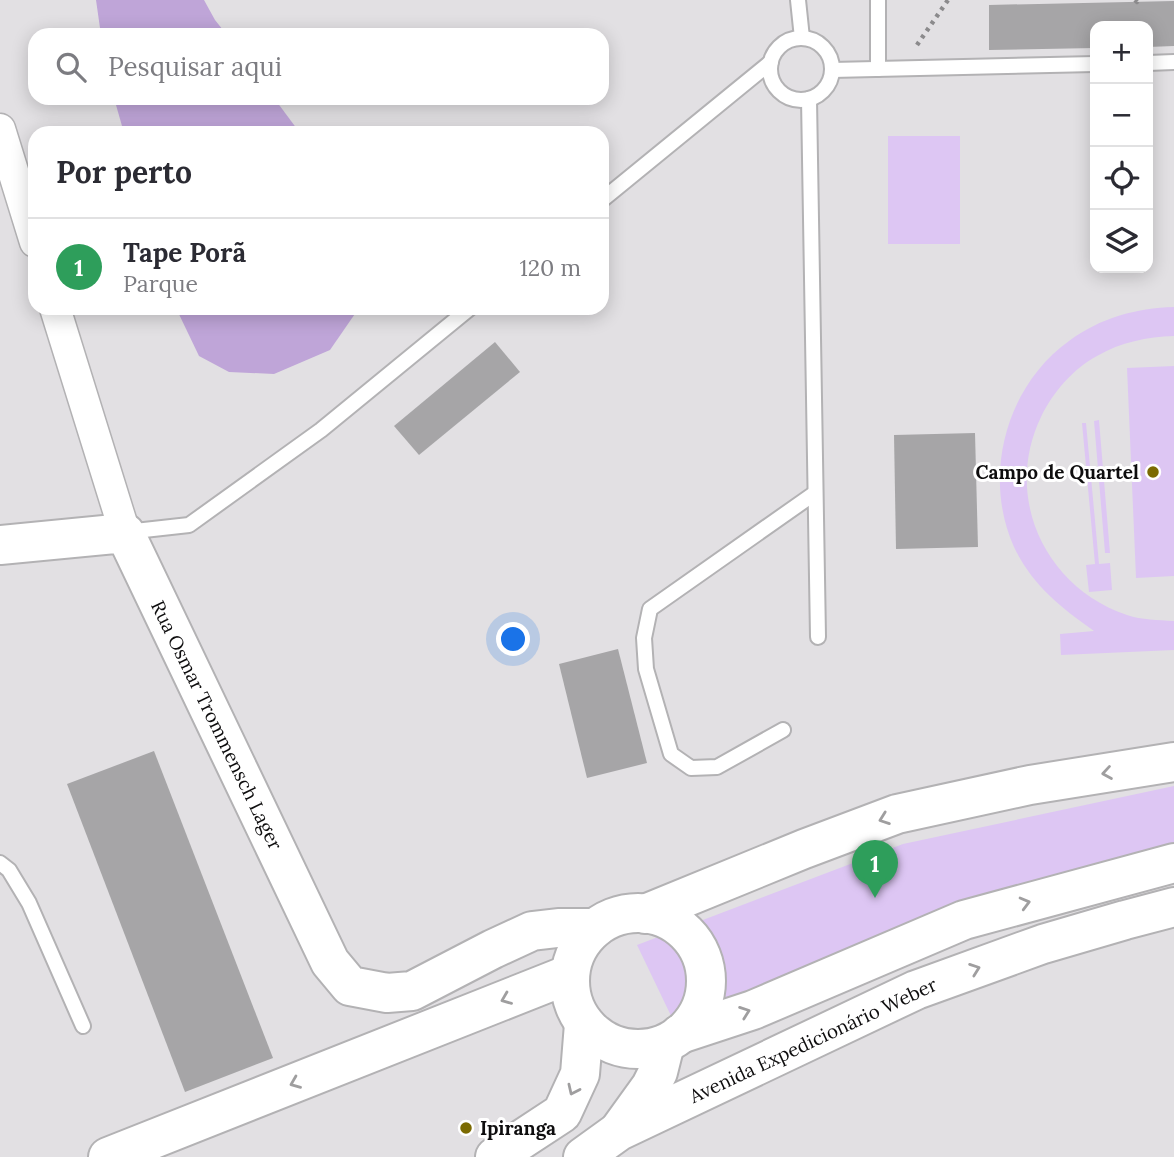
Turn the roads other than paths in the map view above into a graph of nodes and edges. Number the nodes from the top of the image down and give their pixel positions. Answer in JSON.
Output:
{"nodes":[{"id":1,"x":798,"y":0,"type":"edge"},
{"id":2,"x":878,"y":0,"type":"edge"},
{"id":3,"x":802,"y":38,"type":"junction"},
{"id":4,"x":771,"y":62,"type":"junction"},
{"id":5,"x":1174,"y":62,"type":"edge"},
{"id":6,"x":1153,"y":63,"type":"edge"},
{"id":7,"x":1090,"y":64,"type":"edge"},
{"id":8,"x":878,"y":69,"type":"junction"},
{"id":9,"x":832,"y":70,"type":"junction"},
{"id":10,"x":809,"y":99,"type":"junction"},
{"id":11,"x":0,"y":129,"type":"edge"},
{"id":12,"x":609,"y":194,"type":"edge"},
{"id":13,"x":28,"y":219,"type":"edge"},
{"id":14,"x":57,"y":315,"type":"edge"},
{"id":15,"x":461,"y":315,"type":"edge"},
{"id":16,"x":815,"y":493,"type":"junction"},
{"id":17,"x":125,"y":533,"type":"junction"},
{"id":18,"x":0,"y":545,"type":"edge"},
{"id":19,"x":818,"y":637,"type":"dead end"},
{"id":20,"x":783,"y":730,"type":"dead end"},
{"id":21,"x":1174,"y":762,"type":"edge"},
{"id":22,"x":0,"y":863,"type":"edge"},
{"id":23,"x":1174,"y":863,"type":"edge"},
{"id":24,"x":1174,"y":907,"type":"edge"},
{"id":25,"x":645,"y":914,"type":"junction"},
{"id":26,"x":595,"y":929,"type":"junction"},
{"id":27,"x":493,"y":949,"type":"junction"},
{"id":28,"x":570,"y":974,"type":"junction"},
{"id":29,"x":584,"y":1024,"type":"junction"},
{"id":30,"x":83,"y":1026,"type":"dead end"},
{"id":31,"x":673,"y":1039,"type":"junction"},
{"id":32,"x":619,"y":1131,"type":"junction"},
{"id":33,"x":108,"y":1157,"type":"edge"},
{"id":34,"x":495,"y":1157,"type":"edge"},
{"id":35,"x":583,"y":1157,"type":"edge"}],
"edges":[{"from":1,"to":3,"type":"lane"},
{"from":2,"to":8,"type":"lane"},
{"from":3,"to":4,"type":"lane"},
{"from":3,"to":9,"type":"lane"},
{"from":4,"to":10,"type":"lane"},
{"from":4,"to":12,"type":"lane"},
{"from":5,"to":6,"type":"lane"},
{"from":7,"to":8,"type":"lane"},
{"from":8,"to":9,"type":"lane"},
{"from":9,"to":10,"type":"lane"},
{"from":10,"to":16,"type":"lane"},
{"from":11,"to":13,"type":"street"},
{"from":14,"to":17,"type":"street","name":"Rua Osmar Trommensch Lager"},
{"from":15,"to":17,"type":"lane"},
{"from":16,"to":19,"type":"lane"},
{"from":16,"to":20,"type":"lane"},
{"from":17,"to":18,"type":"main road"},
{"from":17,"to":27,"type":"main road","name":"Rua Osmar Trommensch Lager"},
{"from":21,"to":25,"type":"main road","one_way":true},
{"from":22,"to":30,"type":"lane"},
{"from":31,"to":23,"type":"main road","one_way":true},
{"from":32,"to":24,"type":"main road","name":"Avenida Expedicionário Weber","one_way":true},
{"from":25,"to":26,"type":"main road"},
{"from":25,"to":31,"type":"main road"},
{"from":26,"to":27,"type":"main road","name":"Rua Osmar Trommensch Lager"},
{"from":26,"to":28,"type":"main road"},
{"from":27,"to":28,"type":"main road"},
{"from":28,"to":29,"type":"main road"},
{"from":28,"to":33,"type":"main road","one_way":true},
{"from":29,"to":31,"type":"main road"},
{"from":29,"to":34,"type":"main road","one_way":true},
{"from":31,"to":32,"type":"main road"},
{"from":32,"to":35,"type":"main road","name":"Avenida Expedicionário Weber"}]}
